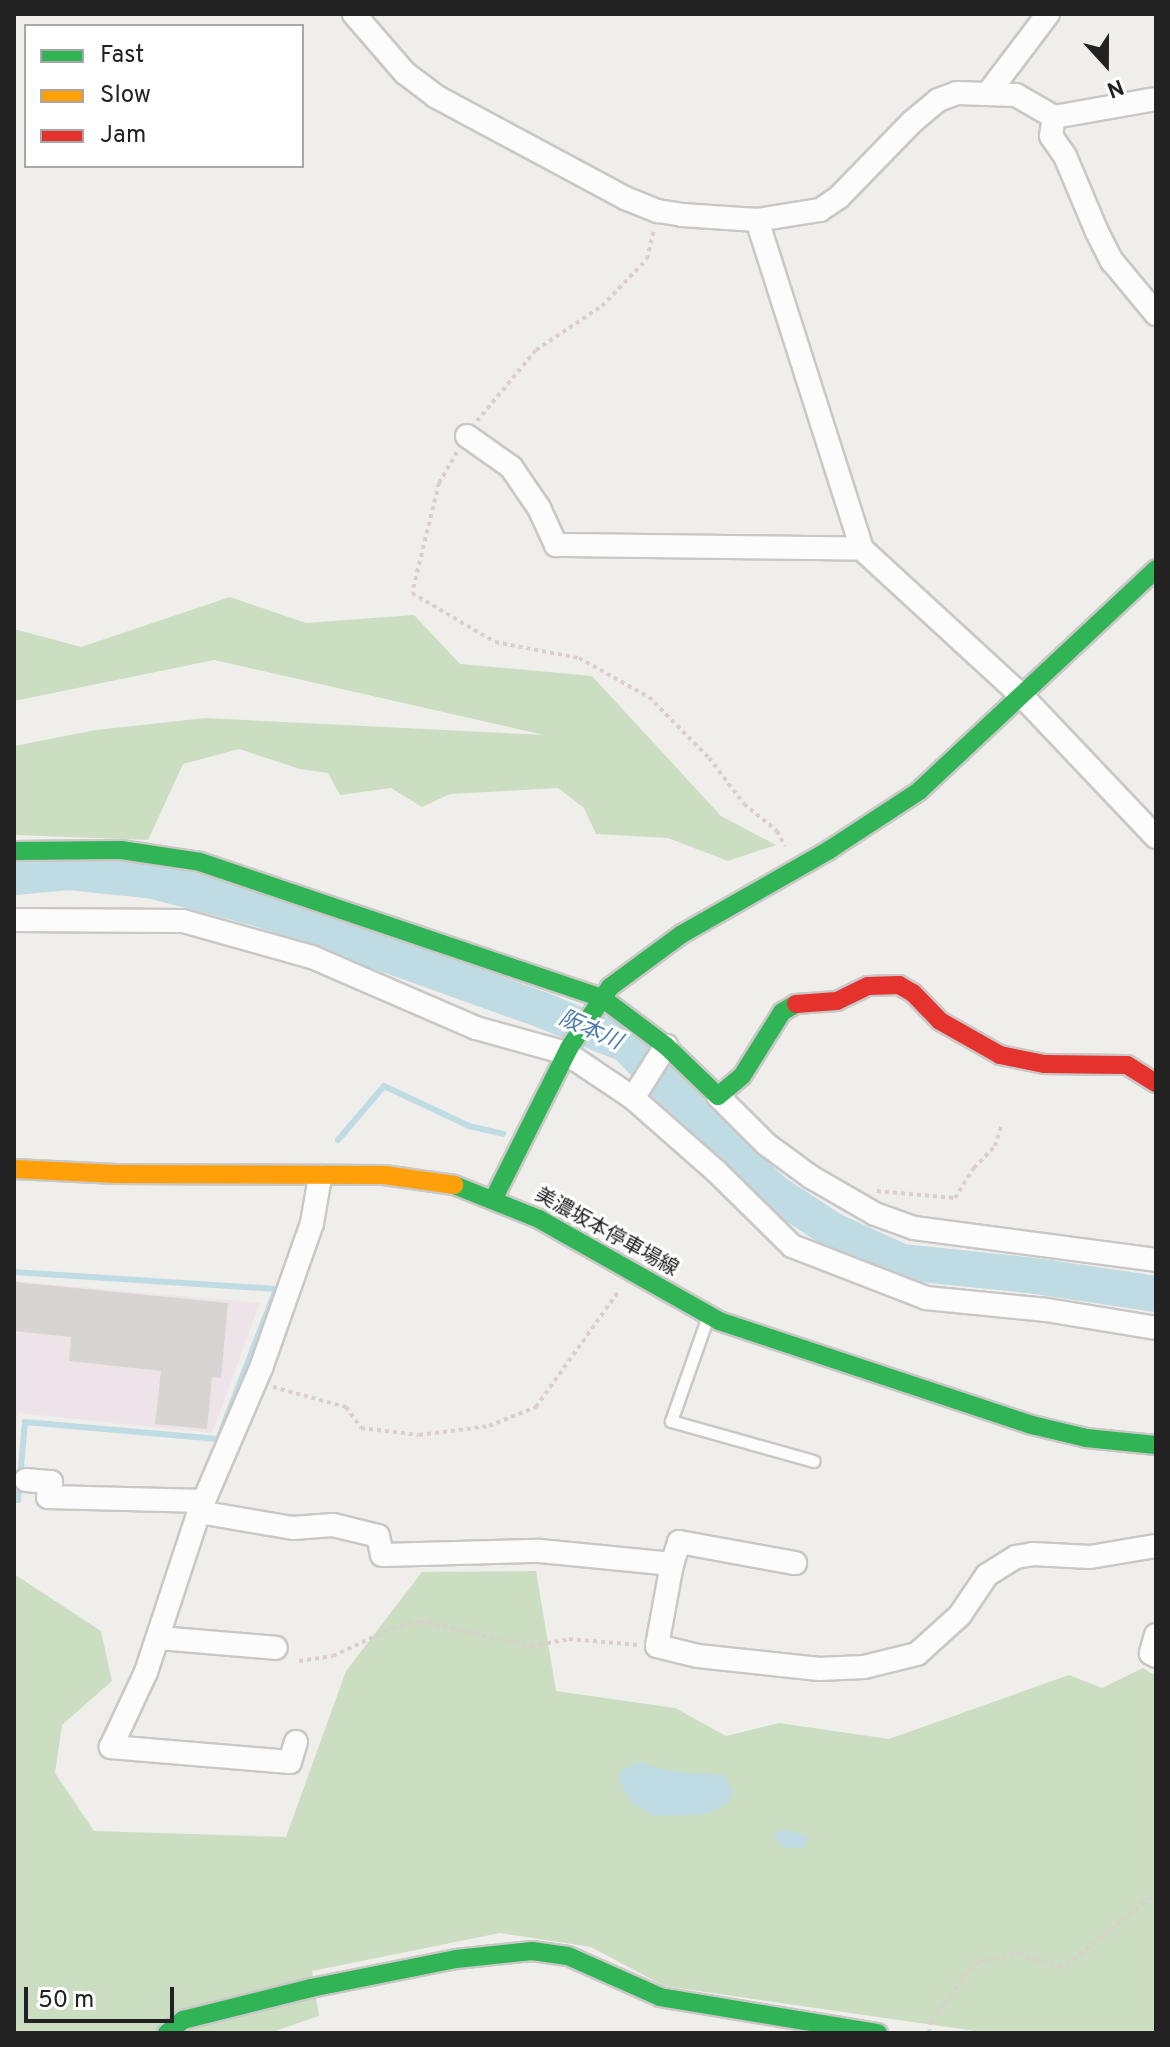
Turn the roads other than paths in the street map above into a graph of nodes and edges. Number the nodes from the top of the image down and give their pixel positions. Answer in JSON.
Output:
{"nodes":[{"id":1,"x":354,"y":14,"type":"edge"},
{"id":2,"x":1048,"y":14,"type":"edge"},
{"id":3,"x":989,"y":92,"type":"junction"},
{"id":4,"x":1156,"y":99,"type":"edge"},
{"id":5,"x":1054,"y":117,"type":"junction"},
{"id":6,"x":757,"y":220,"type":"junction"},
{"id":7,"x":1156,"y":314,"type":"edge"},
{"id":8,"x":467,"y":436,"type":"dead end"},
{"id":9,"x":862,"y":549,"type":"junction"},
{"id":10,"x":1154,"y":574,"type":"edge"},
{"id":11,"x":1023,"y":697,"type":"junction"},
{"id":12,"x":1156,"y":837,"type":"edge"},
{"id":13,"x":14,"y":851,"type":"edge"},
{"id":14,"x":14,"y":920,"type":"edge"},
{"id":15,"x":599,"y":1002,"type":"junction"},
{"id":16,"x":666,"y":1046,"type":"junction"},
{"id":17,"x":567,"y":1050,"type":"junction"},
{"id":18,"x":1156,"y":1083,"type":"edge"},
{"id":19,"x":718,"y":1096,"type":"junction"},
{"id":20,"x":633,"y":1098,"type":"junction"},
{"id":21,"x":14,"y":1169,"type":"edge"},
{"id":22,"x":320,"y":1177,"type":"junction"},
{"id":23,"x":494,"y":1198,"type":"junction"},
{"id":24,"x":1156,"y":1260,"type":"edge"},
{"id":25,"x":708,"y":1315,"type":"junction"},
{"id":26,"x":1156,"y":1328,"type":"edge"},
{"id":27,"x":1156,"y":1445,"type":"edge"},
{"id":28,"x":813,"y":1461,"type":"dead end"},
{"id":29,"x":26,"y":1480,"type":"dead end"},
{"id":30,"x":202,"y":1506,"type":"junction"},
{"id":31,"x":1156,"y":1546,"type":"edge"},
{"id":32,"x":795,"y":1563,"type":"dead end"},
{"id":33,"x":672,"y":1564,"type":"junction"},
{"id":34,"x":1156,"y":1635,"type":"edge"},
{"id":35,"x":158,"y":1638,"type":"junction"},
{"id":36,"x":276,"y":1648,"type":"dead end"},
{"id":37,"x":1156,"y":1656,"type":"edge"},
{"id":38,"x":296,"y":1742,"type":"dead end"},
{"id":39,"x":167,"y":2033,"type":"edge"},
{"id":40,"x":878,"y":2033,"type":"edge"}],
"edges":[{"from":1,"to":6,"type":"street"},
{"from":2,"to":3,"type":"street"},
{"from":3,"to":5,"type":"street"},
{"from":3,"to":6,"type":"street"},
{"from":4,"to":5,"type":"street"},
{"from":5,"to":7,"type":"street"},
{"from":6,"to":9,"type":"street"},
{"from":8,"to":9,"type":"street"},
{"from":9,"to":11,"type":"street"},
{"from":10,"to":11,"type":"street"},
{"from":11,"to":12,"type":"street"},
{"from":11,"to":15,"type":"street"},
{"from":13,"to":15,"type":"street"},
{"from":14,"to":17,"type":"street"},
{"from":15,"to":16,"type":"street"},
{"from":15,"to":17,"type":"street"},
{"from":16,"to":19,"type":"street"},
{"from":16,"to":20,"type":"street"},
{"from":17,"to":20,"type":"street"},
{"from":17,"to":23,"type":"street"},
{"from":18,"to":19,"type":"street"},
{"from":19,"to":24,"type":"street"},
{"from":20,"to":26,"type":"street"},
{"from":21,"to":22,"type":"street","name":"美濃坂本停車場線"},
{"from":22,"to":23,"type":"street","name":"美濃坂本停車場線"},
{"from":22,"to":30,"type":"street"},
{"from":23,"to":25,"type":"street","name":"美濃坂本停車場線"},
{"from":25,"to":27,"type":"street","name":"美濃坂本停車場線"},
{"from":25,"to":28,"type":"lane"},
{"from":29,"to":30,"type":"street"},
{"from":30,"to":33,"type":"street"},
{"from":30,"to":35,"type":"street"},
{"from":31,"to":33,"type":"street"},
{"from":32,"to":33,"type":"street"},
{"from":34,"to":37,"type":"street"},
{"from":35,"to":36,"type":"street"},
{"from":35,"to":38,"type":"street"},
{"from":39,"to":40,"type":"street"}]}
